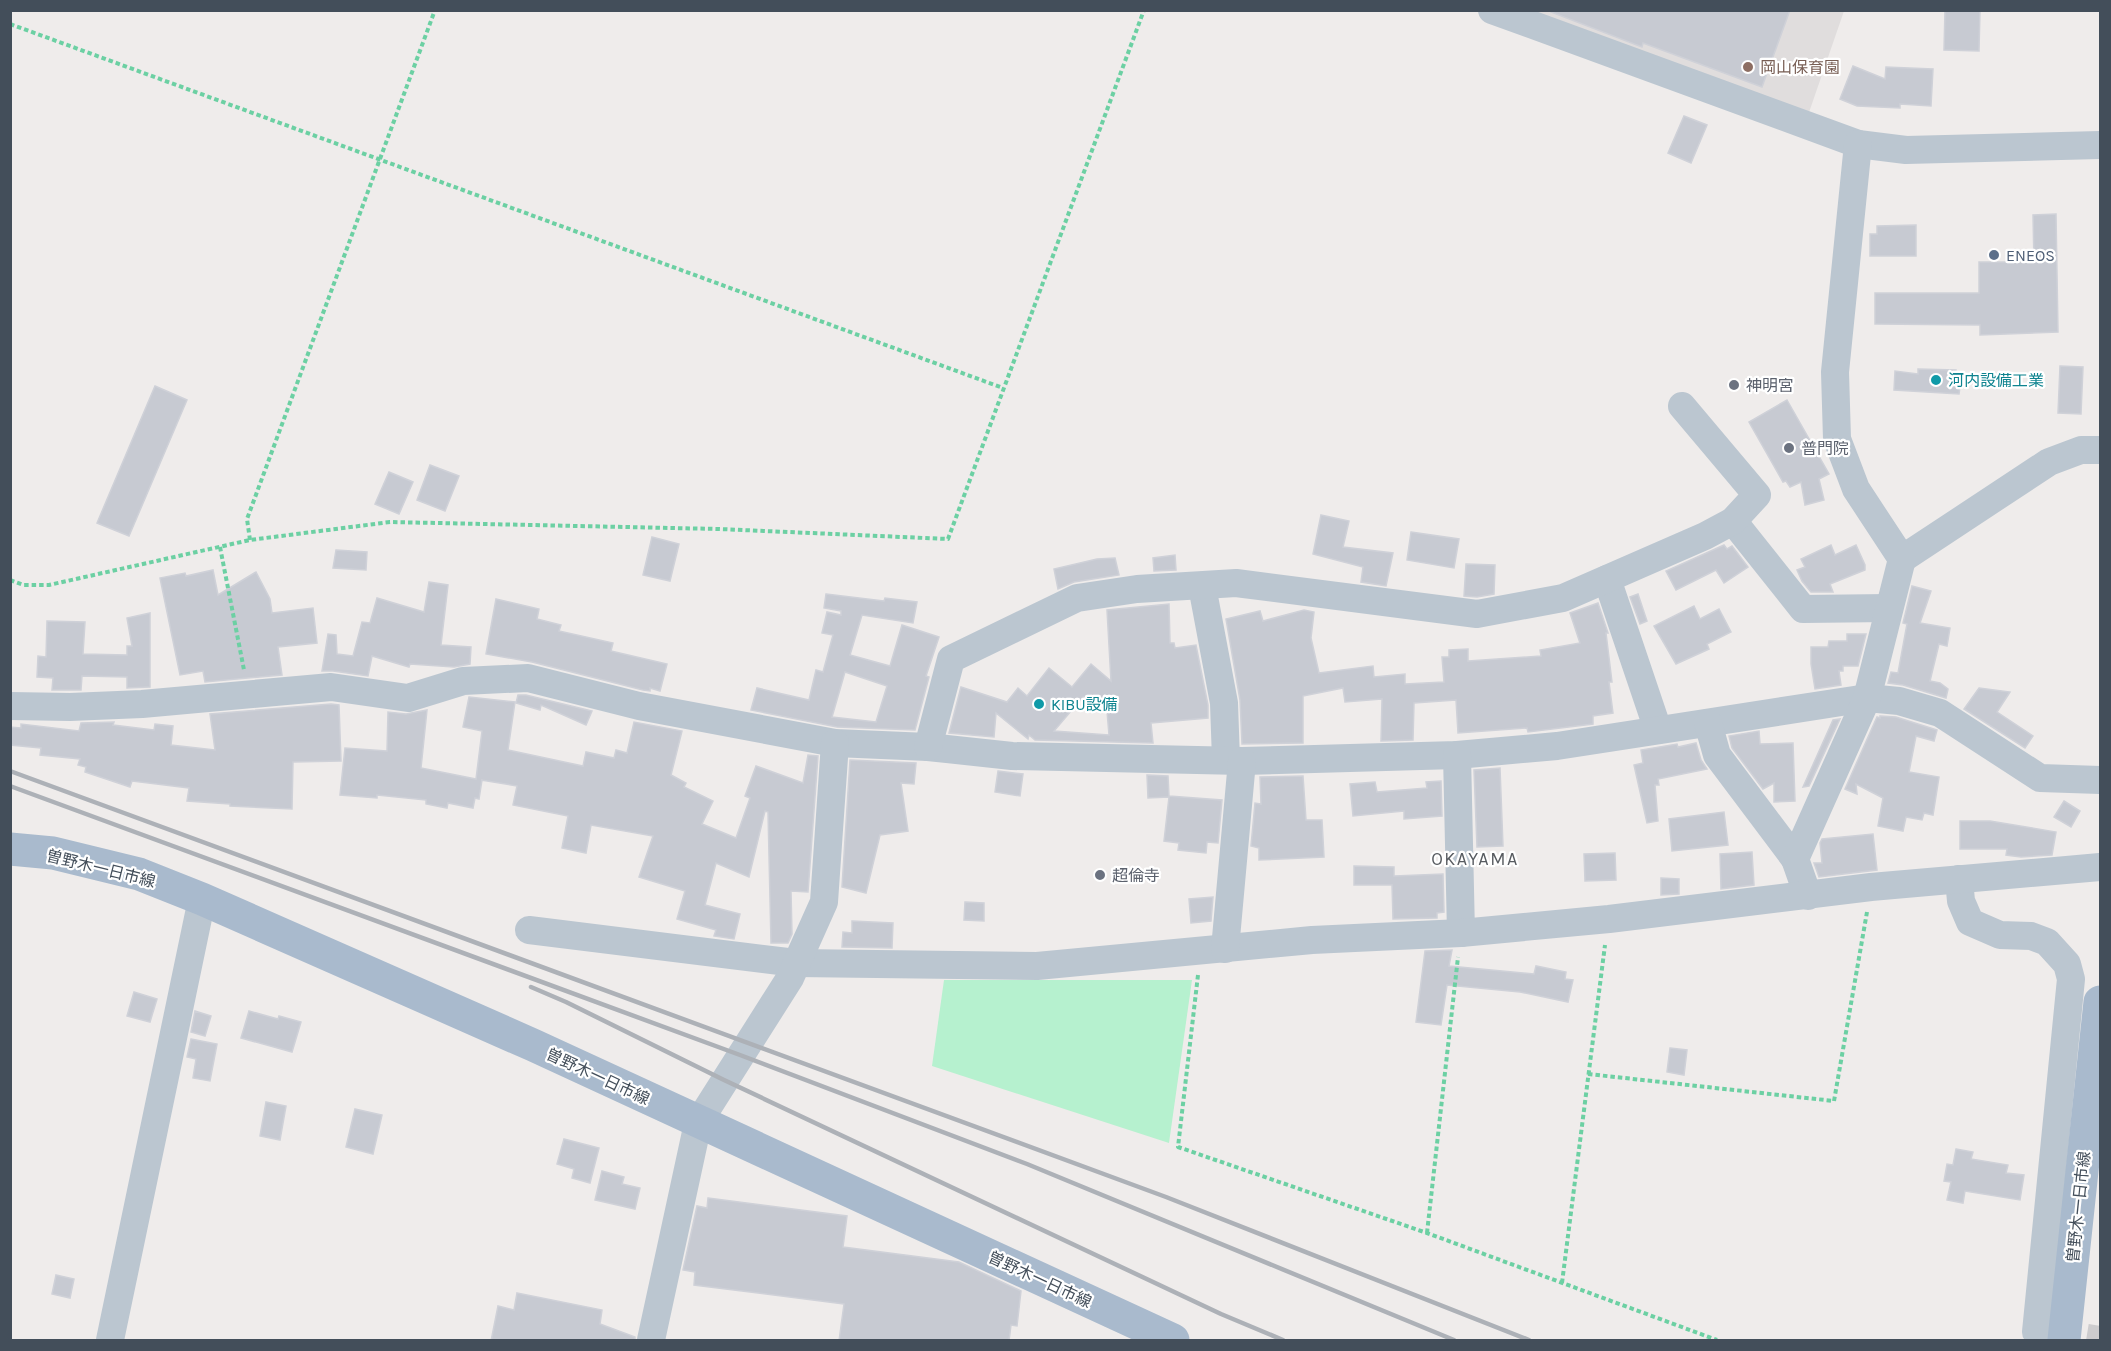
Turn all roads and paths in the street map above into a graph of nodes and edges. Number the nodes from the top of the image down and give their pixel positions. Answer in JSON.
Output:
{"nodes":[{"id":1,"x":435,"y":10,"type":"edge"},
{"id":2,"x":1144,"y":10,"type":"edge"},
{"id":3,"x":1492,"y":10,"type":"edge"},
{"id":4,"x":10,"y":24,"type":"edge"},
{"id":5,"x":1858,"y":144,"type":"junction"},
{"id":6,"x":2100,"y":145,"type":"edge"},
{"id":7,"x":380,"y":161,"type":"junction"},
{"id":8,"x":1003,"y":388,"type":"junction"},
{"id":9,"x":1682,"y":406,"type":"dead end"},
{"id":10,"x":2100,"y":450,"type":"edge"},
{"id":11,"x":1733,"y":521,"type":"junction"},
{"id":12,"x":250,"y":540,"type":"junction"},
{"id":13,"x":220,"y":547,"type":"junction"},
{"id":14,"x":1902,"y":559,"type":"junction"},
{"id":15,"x":1607,"y":579,"type":"junction"},
{"id":16,"x":10,"y":580,"type":"edge"},
{"id":17,"x":1202,"y":586,"type":"junction"},
{"id":18,"x":1890,"y":608,"type":"junction"},
{"id":19,"x":248,"y":695,"type":"junction"},
{"id":20,"x":1867,"y":698,"type":"junction"},
{"id":21,"x":10,"y":706,"type":"edge"},
{"id":22,"x":1708,"y":723,"type":"junction"},
{"id":23,"x":1658,"y":730,"type":"junction"},
{"id":24,"x":835,"y":743,"type":"junction"},
{"id":25,"x":928,"y":747,"type":"junction"},
{"id":26,"x":1457,"y":755,"type":"junction"},
{"id":27,"x":1234,"y":761,"type":"junction"},
{"id":28,"x":2100,"y":780,"type":"edge"},
{"id":29,"x":10,"y":849,"type":"edge"},
{"id":30,"x":1795,"y":859,"type":"junction"},
{"id":31,"x":2100,"y":867,"type":"edge"},
{"id":32,"x":1959,"y":879,"type":"junction"},
{"id":33,"x":1871,"y":887,"type":"junction"},
{"id":34,"x":1808,"y":896,"type":"junction"},
{"id":35,"x":202,"y":899,"type":"junction"},
{"id":36,"x":1609,"y":919,"type":"junction"},
{"id":37,"x":529,"y":930,"type":"dead end"},
{"id":38,"x":1461,"y":933,"type":"junction"},
{"id":39,"x":1213,"y":950,"type":"junction"},
{"id":40,"x":796,"y":963,"type":"junction"},
{"id":41,"x":2100,"y":1002,"type":"edge"},
{"id":42,"x":1588,"y":1074,"type":"junction"},
{"id":43,"x":698,"y":1123,"type":"junction"},
{"id":44,"x":1427,"y":1233,"type":"junction"},
{"id":45,"x":1562,"y":1283,"type":"junction"},
{"id":46,"x":2054,"y":1336,"type":"edge"},
{"id":47,"x":110,"y":1341,"type":"edge"},
{"id":48,"x":651,"y":1341,"type":"edge"},
{"id":49,"x":1173,"y":1341,"type":"edge"},
{"id":50,"x":1717,"y":1341,"type":"edge"}],
"edges":[{"from":1,"to":7,"type":"path"},
{"from":2,"to":8,"type":"path"},
{"from":3,"to":5,"type":"street"},
{"from":4,"to":7,"type":"path"},
{"from":5,"to":6,"type":"street"},
{"from":5,"to":14,"type":"street"},
{"from":7,"to":8,"type":"path"},
{"from":7,"to":12,"type":"path"},
{"from":8,"to":12,"type":"path"},
{"from":9,"to":11,"type":"street"},
{"from":10,"to":14,"type":"street"},
{"from":11,"to":15,"type":"street"},
{"from":11,"to":18,"type":"street"},
{"from":12,"to":13,"type":"path"},
{"from":13,"to":16,"type":"path"},
{"from":13,"to":19,"type":"path"},
{"from":14,"to":18,"type":"street"},
{"from":15,"to":17,"type":"street"},
{"from":15,"to":23,"type":"street"},
{"from":17,"to":25,"type":"street"},
{"from":17,"to":27,"type":"street"},
{"from":18,"to":20,"type":"street"},
{"from":19,"to":21,"type":"street"},
{"from":19,"to":24,"type":"street"},
{"from":20,"to":22,"type":"street"},
{"from":20,"to":28,"type":"street"},
{"from":20,"to":30,"type":"street"},
{"from":22,"to":23,"type":"street"},
{"from":22,"to":30,"type":"street"},
{"from":23,"to":26,"type":"street"},
{"from":24,"to":25,"type":"street"},
{"from":24,"to":40,"type":"street"},
{"from":25,"to":27,"type":"street"},
{"from":26,"to":27,"type":"street"},
{"from":26,"to":38,"type":"street"},
{"from":27,"to":39,"type":"street"},
{"from":29,"to":35,"type":"main road","name":"曽野木一日市線"},
{"from":30,"to":34,"type":"street"},
{"from":31,"to":32,"type":"street"},
{"from":32,"to":33,"type":"street"},
{"from":32,"to":46,"type":"street"},
{"from":33,"to":34,"type":"street"},
{"from":33,"to":42,"type":"path"},
{"from":34,"to":36,"type":"street"},
{"from":35,"to":43,"type":"main road","name":"曽野木一日市線"},
{"from":35,"to":47,"type":"street"},
{"from":36,"to":38,"type":"street"},
{"from":36,"to":42,"type":"path"},
{"from":37,"to":40,"type":"street"},
{"from":38,"to":39,"type":"street"},
{"from":38,"to":44,"type":"path"},
{"from":39,"to":40,"type":"street"},
{"from":39,"to":44,"type":"path"},
{"from":40,"to":43,"type":"street"},
{"from":41,"to":46,"type":"main road","name":"曽野木一日市線"},
{"from":42,"to":45,"type":"path"},
{"from":43,"to":48,"type":"street"},
{"from":43,"to":49,"type":"main road","name":"曽野木一日市線"},
{"from":44,"to":45,"type":"path"},
{"from":45,"to":50,"type":"path"}]}
